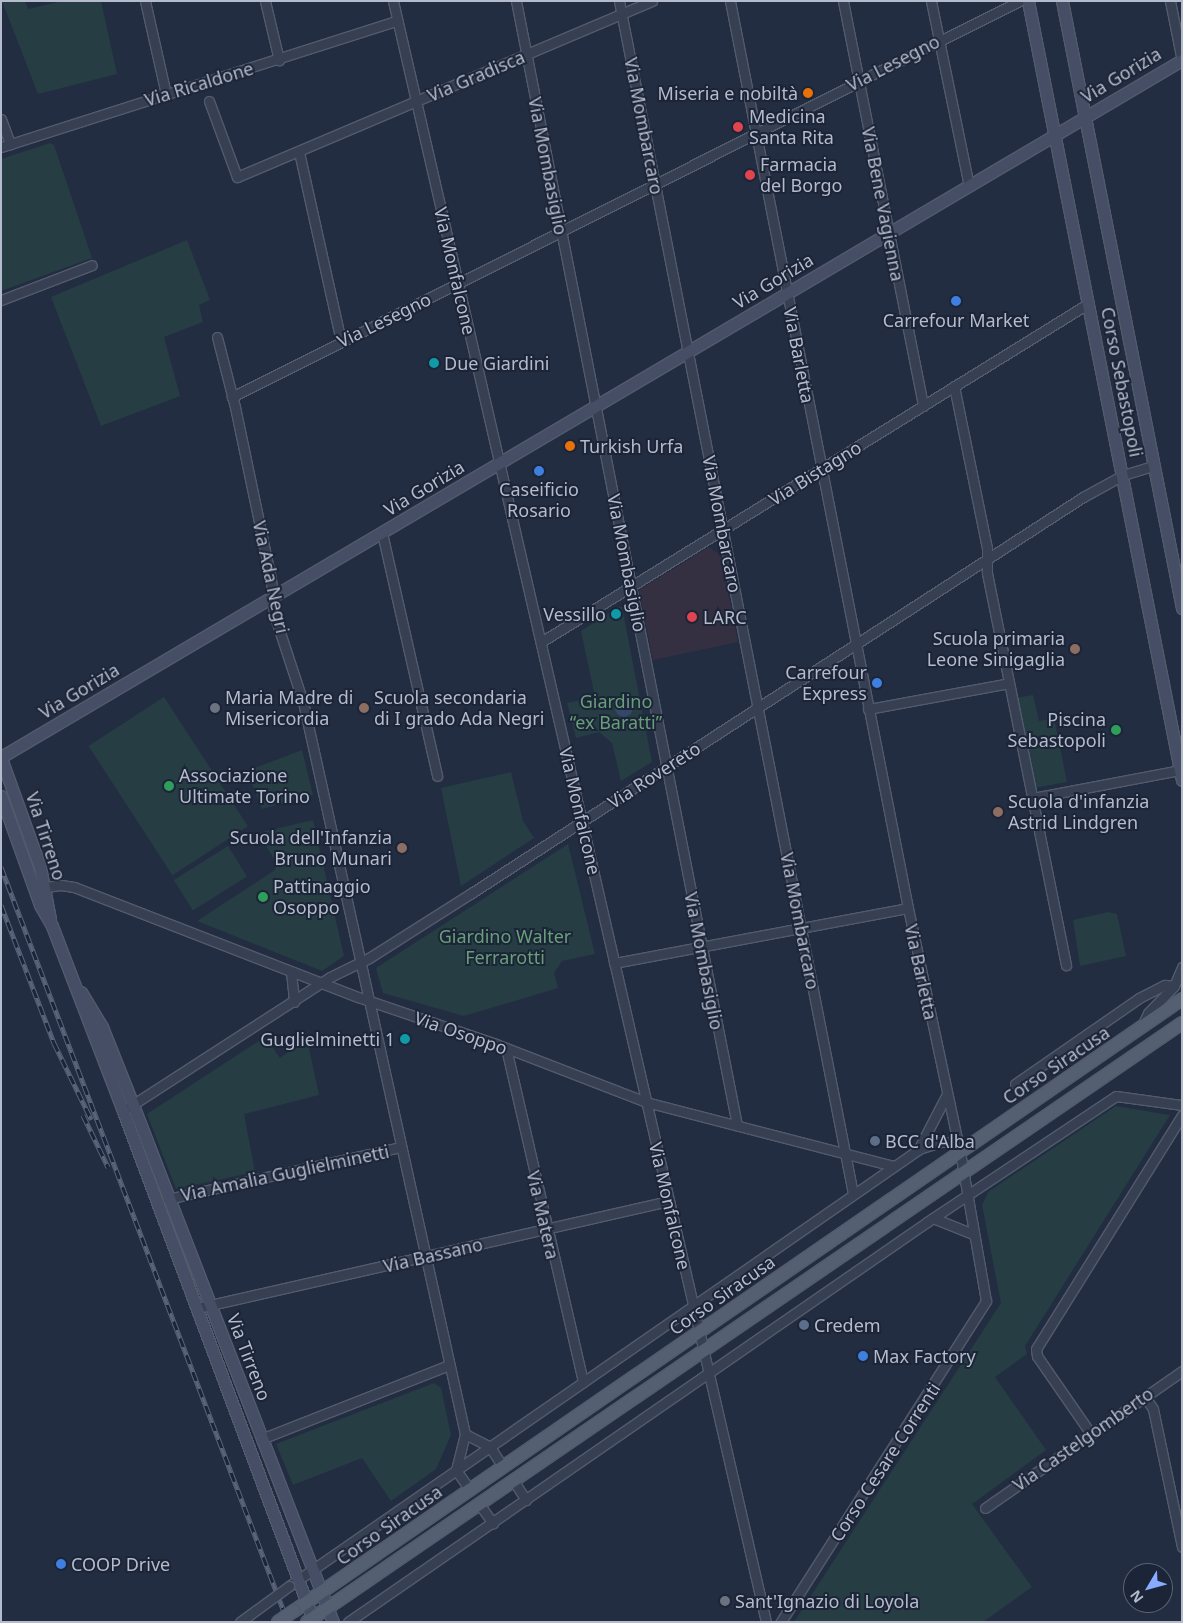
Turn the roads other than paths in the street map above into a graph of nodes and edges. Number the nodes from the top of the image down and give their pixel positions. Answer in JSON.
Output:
{"nodes":[{"id":1,"x":146,"y":1,"type":"edge"},
{"id":2,"x":266,"y":1,"type":"edge"},
{"id":3,"x":393,"y":1,"type":"edge"},
{"id":4,"x":516,"y":1,"type":"edge"},
{"id":5,"x":619,"y":1,"type":"edge"},
{"id":6,"x":652,"y":1,"type":"edge"},
{"id":7,"x":730,"y":1,"type":"edge"},
{"id":8,"x":843,"y":1,"type":"edge"},
{"id":9,"x":931,"y":1,"type":"edge"},
{"id":10,"x":1019,"y":1,"type":"edge"},
{"id":11,"x":1028,"y":1,"type":"edge"},
{"id":12,"x":1062,"y":1,"type":"edge"},
{"id":13,"x":1170,"y":1,"type":"edge"},
{"id":14,"x":622,"y":14,"type":"junction"},
{"id":15,"x":397,"y":21,"type":"junction"},
{"id":16,"x":938,"y":40,"type":"junction"},
{"id":17,"x":527,"y":55,"type":"junction"},
{"id":18,"x":278,"y":60,"type":"junction"},
{"id":19,"x":1182,"y":60,"type":"edge"},
{"id":20,"x":858,"y":80,"type":"junction"},
{"id":21,"x":166,"y":94,"type":"junction"},
{"id":22,"x":209,"y":101,"type":"dead end"},
{"id":23,"x":416,"y":101,"type":"junction"},
{"id":24,"x":1085,"y":117,"type":"junction"},
{"id":25,"x":1,"y":119,"type":"edge"},
{"id":26,"x":755,"y":134,"type":"junction"},
{"id":27,"x":1054,"y":136,"type":"junction"},
{"id":28,"x":6,"y":146,"type":"edge"},
{"id":29,"x":299,"y":152,"type":"junction"},
{"id":30,"x":656,"y":183,"type":"junction"},
{"id":31,"x":969,"y":186,"type":"junction"},
{"id":32,"x":561,"y":231,"type":"junction"},
{"id":33,"x":888,"y":234,"type":"junction"},
{"id":34,"x":92,"y":265,"type":"dead end"},
{"id":35,"x":458,"y":283,"type":"junction"},
{"id":36,"x":787,"y":293,"type":"junction"},
{"id":37,"x":1,"y":300,"type":"edge"},
{"id":38,"x":1089,"y":303,"type":"junction"},
{"id":39,"x":217,"y":337,"type":"dead end"},
{"id":40,"x":341,"y":342,"type":"junction"},
{"id":41,"x":688,"y":352,"type":"junction"},
{"id":42,"x":954,"y":386,"type":"junction"},
{"id":43,"x":232,"y":397,"type":"junction"},
{"id":44,"x":597,"y":406,"type":"junction"},
{"id":45,"x":923,"y":406,"type":"junction"},
{"id":46,"x":500,"y":463,"type":"junction"},
{"id":47,"x":1153,"y":466,"type":"junction"},
{"id":48,"x":820,"y":469,"type":"junction"},
{"id":49,"x":1123,"y":475,"type":"junction"},
{"id":50,"x":724,"y":529,"type":"junction"},
{"id":51,"x":382,"y":533,"type":"junction"},
{"id":52,"x":987,"y":560,"type":"junction"},
{"id":53,"x":631,"y":585,"type":"junction"},
{"id":54,"x":273,"y":598,"type":"junction"},
{"id":55,"x":1182,"y":608,"type":"edge"},
{"id":56,"x":541,"y":642,"type":"junction"},
{"id":57,"x":857,"y":644,"type":"junction"},
{"id":58,"x":1009,"y":683,"type":"junction"},
{"id":59,"x":757,"y":708,"type":"junction"},
{"id":60,"x":868,"y":710,"type":"junction"},
{"id":61,"x":1,"y":758,"type":"edge"},
{"id":62,"x":667,"y":767,"type":"junction"},
{"id":63,"x":1181,"y":775,"type":"edge"},
{"id":64,"x":437,"y":776,"type":"dead end"},
{"id":65,"x":1,"y":796,"type":"edge"},
{"id":66,"x":1032,"y":798,"type":"junction"},
{"id":67,"x":582,"y":821,"type":"junction"},
{"id":68,"x":40,"y":888,"type":"junction"},
{"id":69,"x":908,"y":908,"type":"junction"},
{"id":70,"x":801,"y":928,"type":"junction"},
{"id":71,"x":702,"y":946,"type":"junction"},
{"id":72,"x":359,"y":962,"type":"junction"},
{"id":73,"x":614,"y":963,"type":"junction"},
{"id":74,"x":1066,"y":966,"type":"dead end"},
{"id":75,"x":1182,"y":967,"type":"edge"},
{"id":76,"x":291,"y":972,"type":"junction"},
{"id":77,"x":72,"y":981,"type":"junction"},
{"id":78,"x":321,"y":984,"type":"junction"},
{"id":79,"x":1174,"y":986,"type":"junction"},
{"id":80,"x":1182,"y":999,"type":"edge"},
{"id":81,"x":368,"y":1001,"type":"junction"},
{"id":82,"x":294,"y":1002,"type":"junction"},
{"id":83,"x":1182,"y":1023,"type":"edge"},
{"id":84,"x":1142,"y":1027,"type":"junction"},
{"id":85,"x":506,"y":1048,"type":"junction"},
{"id":86,"x":1015,"y":1084,"type":"dead end"},
{"id":87,"x":946,"y":1095,"type":"junction"},
{"id":88,"x":646,"y":1102,"type":"junction"},
{"id":89,"x":133,"y":1105,"type":"junction"},
{"id":90,"x":1182,"y":1105,"type":"edge"},
{"id":91,"x":123,"y":1111,"type":"junction"},
{"id":92,"x":1182,"y":1115,"type":"edge"},
{"id":93,"x":737,"y":1126,"type":"junction"},
{"id":94,"x":401,"y":1147,"type":"junction"},
{"id":95,"x":958,"y":1147,"type":"junction"},
{"id":96,"x":918,"y":1150,"type":"junction"},
{"id":97,"x":845,"y":1154,"type":"junction"},
{"id":98,"x":893,"y":1166,"type":"junction"},
{"id":99,"x":963,"y":1173,"type":"junction"},
{"id":100,"x":853,"y":1194,"type":"junction"},
{"id":101,"x":966,"y":1196,"type":"junction"},
{"id":102,"x":168,"y":1199,"type":"junction"},
{"id":103,"x":669,"y":1201,"type":"junction"},
{"id":104,"x":933,"y":1218,"type":"junction"},
{"id":105,"x":546,"y":1230,"type":"junction"},
{"id":106,"x":973,"y":1234,"type":"junction"},
{"id":107,"x":426,"y":1258,"type":"junction"},
{"id":108,"x":986,"y":1301,"type":"joint"},
{"id":109,"x":210,"y":1304,"type":"junction"},
{"id":110,"x":694,"y":1305,"type":"junction"},
{"id":111,"x":197,"y":1308,"type":"junction"},
{"id":112,"x":700,"y":1331,"type":"junction"},
{"id":113,"x":704,"y":1350,"type":"junction"},
{"id":114,"x":449,"y":1365,"type":"junction"},
{"id":115,"x":710,"y":1372,"type":"junction"},
{"id":116,"x":1182,"y":1372,"type":"edge"},
{"id":117,"x":582,"y":1382,"type":"junction"},
{"id":118,"x":1145,"y":1397,"type":"junction"},
{"id":119,"x":465,"y":1434,"type":"junction"},
{"id":120,"x":1090,"y":1434,"type":"junction"},
{"id":121,"x":261,"y":1439,"type":"junction"},
{"id":122,"x":490,"y":1447,"type":"junction"},
{"id":123,"x":503,"y":1467,"type":"junction"},
{"id":124,"x":456,"y":1470,"type":"junction"},
{"id":125,"x":513,"y":1480,"type":"junction"},
{"id":126,"x":470,"y":1490,"type":"junction"},
{"id":127,"x":526,"y":1500,"type":"junction"},
{"id":128,"x":479,"y":1504,"type":"junction"},
{"id":129,"x":985,"y":1508,"type":"dead end"},
{"id":130,"x":493,"y":1523,"type":"junction"},
{"id":131,"x":1182,"y":1547,"type":"edge"},
{"id":132,"x":313,"y":1570,"type":"junction"},
{"id":133,"x":299,"y":1579,"type":"junction"},
{"id":134,"x":322,"y":1592,"type":"junction"},
{"id":135,"x":307,"y":1602,"type":"junction"},
{"id":136,"x":328,"y":1608,"type":"junction"},
{"id":137,"x":311,"y":1620,"type":"edge"},
{"id":138,"x":240,"y":1622,"type":"edge"},
{"id":139,"x":278,"y":1622,"type":"edge"},
{"id":140,"x":332,"y":1622,"type":"edge"},
{"id":141,"x":348,"y":1622,"type":"edge"},
{"id":142,"x":766,"y":1622,"type":"edge"},
{"id":143,"x":781,"y":1622,"type":"edge"}],
"edges":[{"from":1,"to":21,"type":"street"},
{"from":2,"to":18,"type":"street"},
{"from":3,"to":15,"type":"street","name":"Via Monfalcone"},
{"from":4,"to":17,"type":"street","name":"Via Mombasiglio"},
{"from":5,"to":14,"type":"street","name":"Via Mombarcaro"},
{"from":6,"to":14,"type":"street","name":"Via Gradisca"},
{"from":7,"to":26,"type":"street","name":"Via Barletta"},
{"from":8,"to":20,"type":"street","name":"Via Bene Vagienna"},
{"from":9,"to":16,"type":"street"},
{"from":10,"to":16,"type":"street","name":"Via Lesegno"},
{"from":11,"to":27,"type":"street","name":"Corso Sebastopoli"},
{"from":12,"to":24,"type":"street","name":"Corso Sebastopoli"},
{"from":13,"to":19,"type":"street"},
{"from":14,"to":17,"type":"street","name":"Via Gradisca"},
{"from":14,"to":30,"type":"street","name":"Via Mombarcaro"},
{"from":15,"to":18,"type":"street","name":"Via Ricaldone"},
{"from":15,"to":23,"type":"street","name":"Via Monfalcone"},
{"from":16,"to":20,"type":"street","name":"Via Lesegno"},
{"from":16,"to":31,"type":"street"},
{"from":17,"to":23,"type":"street","name":"Via Gradisca"},
{"from":17,"to":32,"type":"street","name":"Via Mombasiglio"},
{"from":18,"to":21,"type":"street","name":"Via Ricaldone"},
{"from":19,"to":24,"type":"street","name":"Via Gorizia"},
{"from":20,"to":26,"type":"street","name":"Via Lesegno"},
{"from":20,"to":33,"type":"street","name":"Via Bene Vagienna"},
{"from":21,"to":28,"type":"street","name":"Via Ricaldone"},
{"from":22,"to":29,"type":"street","name":"Via Gradisca"},
{"from":23,"to":29,"type":"street","name":"Via Gradisca"},
{"from":23,"to":35,"type":"street","name":"Via Monfalcone"},
{"from":24,"to":27,"type":"street","name":"Via Gorizia"},
{"from":24,"to":47,"type":"street","name":"Corso Sebastopoli"},
{"from":25,"to":28,"type":"street"},
{"from":26,"to":30,"type":"street","name":"Via Lesegno"},
{"from":26,"to":36,"type":"street","name":"Via Barletta"},
{"from":27,"to":31,"type":"street","name":"Via Gorizia"},
{"from":27,"to":38,"type":"street","name":"Corso Sebastopoli"},
{"from":29,"to":40,"type":"street"},
{"from":30,"to":32,"type":"street","name":"Via Lesegno"},
{"from":30,"to":41,"type":"street","name":"Via Mombarcaro"},
{"from":31,"to":33,"type":"street","name":"Via Gorizia"},
{"from":32,"to":35,"type":"street","name":"Via Lesegno"},
{"from":32,"to":44,"type":"street","name":"Via Mombasiglio"},
{"from":33,"to":36,"type":"street","name":"Via Gorizia"},
{"from":33,"to":45,"type":"street","name":"Via Bene Vagienna"},
{"from":34,"to":37,"type":"street"},
{"from":35,"to":40,"type":"street","name":"Via Lesegno"},
{"from":35,"to":46,"type":"street","name":"Via Monfalcone"},
{"from":36,"to":41,"type":"street","name":"Via Gorizia"},
{"from":36,"to":48,"type":"street","name":"Via Barletta"},
{"from":38,"to":42,"type":"street","name":"Via Bistagno"},
{"from":38,"to":49,"type":"street","name":"Corso Sebastopoli"},
{"from":39,"to":43,"type":"street","name":"Via Ada Negri"},
{"from":40,"to":43,"type":"street","name":"Via Lesegno"},
{"from":41,"to":44,"type":"street","name":"Via Gorizia"},
{"from":41,"to":50,"type":"street","name":"Via Mombarcaro"},
{"from":42,"to":45,"type":"street","name":"Via Bistagno"},
{"from":42,"to":52,"type":"street"},
{"from":43,"to":54,"type":"street","name":"Via Ada Negri"},
{"from":44,"to":46,"type":"street","name":"Via Gorizia"},
{"from":44,"to":53,"type":"street","name":"Via Mombasiglio"},
{"from":45,"to":48,"type":"street","name":"Via Bistagno"},
{"from":46,"to":51,"type":"street","name":"Via Gorizia"},
{"from":46,"to":56,"type":"street","name":"Via Monfalcone"},
{"from":47,"to":49,"type":"street","name":"Via Rovereto"},
{"from":47,"to":55,"type":"street","name":"Corso Sebastopoli"},
{"from":48,"to":50,"type":"street","name":"Via Bistagno"},
{"from":48,"to":57,"type":"street","name":"Via Barletta"},
{"from":49,"to":52,"type":"street","name":"Via Rovereto"},
{"from":49,"to":63,"type":"street","name":"Corso Sebastopoli"},
{"from":50,"to":53,"type":"street","name":"Via Bistagno"},
{"from":50,"to":59,"type":"street","name":"Via Mombarcaro"},
{"from":51,"to":54,"type":"street","name":"Via Gorizia"},
{"from":51,"to":64,"type":"street","name":"Via Gorizia"},
{"from":52,"to":57,"type":"street","name":"Via Rovereto"},
{"from":52,"to":58,"type":"street"},
{"from":53,"to":56,"type":"street","name":"Via Bistagno"},
{"from":53,"to":62,"type":"street","name":"Via Mombasiglio"},
{"from":54,"to":61,"type":"street","name":"Via Gorizia"},
{"from":54,"to":72,"type":"street","name":"Via Ada Negri"},
{"from":56,"to":67,"type":"street","name":"Via Monfalcone"},
{"from":57,"to":59,"type":"street","name":"Via Rovereto"},
{"from":57,"to":60,"type":"street","name":"Via Barletta"},
{"from":58,"to":60,"type":"street"},
{"from":58,"to":66,"type":"street"},
{"from":59,"to":62,"type":"street","name":"Via Rovereto"},
{"from":59,"to":70,"type":"street","name":"Via Mombarcaro"},
{"from":60,"to":69,"type":"street","name":"Via Barletta"},
{"from":61,"to":68,"type":"street","name":"Via Tirreno"},
{"from":62,"to":67,"type":"street","name":"Via Rovereto"},
{"from":62,"to":71,"type":"street","name":"Via Mombasiglio"},
{"from":63,"to":66,"type":"street","name":"Corso Sebastopoli"},
{"from":65,"to":68,"type":"street","name":"Via Tirreno"},
{"from":66,"to":74,"type":"street"},
{"from":67,"to":72,"type":"street","name":"Via Rovereto"},
{"from":67,"to":73,"type":"street","name":"Via Monfalcone"},
{"from":68,"to":76,"type":"street","name":"Via Osoppo"},
{"from":68,"to":77,"type":"street","name":"Via Tirreno"},
{"from":69,"to":70,"type":"street"},
{"from":69,"to":87,"type":"street","name":"Via Barletta"},
{"from":70,"to":71,"type":"street"},
{"from":70,"to":97,"type":"street","name":"Via Mombarcaro"},
{"from":71,"to":73,"type":"street"},
{"from":71,"to":93,"type":"street","name":"Via Mombasiglio"},
{"from":72,"to":78,"type":"street","name":"Via Rovereto"},
{"from":72,"to":81,"type":"street","name":"Via Amalia Guglielminetti"},
{"from":73,"to":88,"type":"street","name":"Via Monfalcone"},
{"from":75,"to":79,"type":"street","name":"Corso Siracusa"},
{"from":76,"to":78,"type":"street","name":"Via Osoppo"},
{"from":76,"to":82,"type":"street"},
{"from":77,"to":89,"type":"street","name":"Via Tirreno"},
{"from":77,"to":91,"type":"street","name":"Via Tirreno"},
{"from":78,"to":81,"type":"street","name":"Via Osoppo"},
{"from":78,"to":82,"type":"street","name":"Via Rovereto"},
{"from":79,"to":84,"type":"street","name":"Corso Siracusa"},
{"from":79,"to":86,"type":"street","name":"Corso Siracusa"},
{"from":80,"to":84,"type":"main road","name":"Corso Siracusa"},
{"from":81,"to":85,"type":"street","name":"Via Osoppo"},
{"from":81,"to":94,"type":"street","name":"Via Amalia Guglielminetti"},
{"from":82,"to":89,"type":"street","name":"Via Rovereto"},
{"from":83,"to":99,"type":"main road","name":"Corso Siracusa"},
{"from":84,"to":95,"type":"main road","name":"Corso Siracusa"},
{"from":85,"to":88,"type":"street","name":"Via Osoppo"},
{"from":85,"to":105,"type":"street","name":"Via Matera"},
{"from":87,"to":95,"type":"street","name":"Via Barletta"},
{"from":87,"to":96,"type":"street"},
{"from":88,"to":93,"type":"street","name":"Via Osoppo"},
{"from":88,"to":103,"type":"street","name":"Via Monfalcone"},
{"from":89,"to":91,"type":"street"},
{"from":89,"to":102,"type":"street","name":"Via Tirreno"},
{"from":90,"to":101,"type":"street"},
{"from":91,"to":111,"type":"street","name":"Via Tirreno"},
{"from":92,"to":120,"type":"street"},
{"from":93,"to":97,"type":"street","name":"Via Osoppo"},
{"from":94,"to":102,"type":"street","name":"Via Amalia Guglielminetti"},
{"from":94,"to":107,"type":"street","name":"Via Amalia Guglielminetti"},
{"from":95,"to":96,"type":"street","name":"Corso Siracusa"},
{"from":95,"to":99,"type":"street","name":"Via Barletta"},
{"from":95,"to":112,"type":"main road","name":"Corso Siracusa"},
{"from":96,"to":98,"type":"street","name":"Corso Siracusa"},
{"from":97,"to":98,"type":"street","name":"Via Osoppo"},
{"from":97,"to":100,"type":"street","name":"Via Mombarcaro"},
{"from":98,"to":100,"type":"street","name":"Corso Siracusa"},
{"from":99,"to":101,"type":"street","name":"Via Barletta"},
{"from":99,"to":113,"type":"main road","name":"Corso Siracusa"},
{"from":100,"to":110,"type":"street","name":"Corso Siracusa"},
{"from":101,"to":104,"type":"street"},
{"from":101,"to":106,"type":"street","name":"Via Barletta"},
{"from":102,"to":109,"type":"street","name":"Via Tirreno"},
{"from":103,"to":105,"type":"street","name":"Via Bassano"},
{"from":103,"to":110,"type":"street","name":"Via Monfalcone"},
{"from":104,"to":106,"type":"street"},
{"from":104,"to":115,"type":"street"},
{"from":105,"to":107,"type":"street","name":"Via Bassano"},
{"from":105,"to":117,"type":"street","name":"Via Matera"},
{"from":106,"to":108,"type":"street","name":"Via Barletta"},
{"from":107,"to":109,"type":"street","name":"Via Bassano"},
{"from":107,"to":114,"type":"street","name":"Via Amalia Guglielminetti"},
{"from":108,"to":143,"type":"street","name":"Corso Cesare Correnti"},
{"from":109,"to":111,"type":"street","name":"Via Bassano"},
{"from":109,"to":121,"type":"street","name":"Via Tirreno"},
{"from":110,"to":112,"type":"street","name":"Via Monfalcone"},
{"from":110,"to":117,"type":"street","name":"Corso Siracusa"},
{"from":111,"to":133,"type":"street","name":"Via Tirreno"},
{"from":112,"to":113,"type":"street","name":"Via Monfalcone"},
{"from":112,"to":123,"type":"main road","name":"Corso Siracusa"},
{"from":113,"to":115,"type":"street","name":"Via Monfalcone"},
{"from":113,"to":125,"type":"main road","name":"Corso Siracusa"},
{"from":114,"to":119,"type":"street","name":"Via Amalia Guglielminetti"},
{"from":114,"to":121,"type":"street"},
{"from":115,"to":127,"type":"street"},
{"from":115,"to":142,"type":"street","name":"Via Monfalcone"},
{"from":116,"to":118,"type":"street","name":"Via Castelgomberto"},
{"from":117,"to":122,"type":"street","name":"Corso Siracusa"},
{"from":118,"to":120,"type":"street","name":"Via Castelgomberto"},
{"from":118,"to":131,"type":"street"},
{"from":119,"to":122,"type":"street"},
{"from":119,"to":124,"type":"street","name":"Via Amalia Guglielminetti"},
{"from":120,"to":129,"type":"street","name":"Via Castelgomberto"},
{"from":121,"to":132,"type":"street","name":"Via Tirreno"},
{"from":122,"to":123,"type":"street"},
{"from":122,"to":124,"type":"street","name":"Corso Siracusa"},
{"from":123,"to":126,"type":"main road","name":"Corso Siracusa"},
{"from":124,"to":126,"type":"street"},
{"from":124,"to":132,"type":"street","name":"Corso Siracusa"},
{"from":125,"to":127,"type":"street"},
{"from":125,"to":128,"type":"main road","name":"Corso Siracusa"},
{"from":126,"to":134,"type":"main road","name":"Corso Siracusa"},
{"from":127,"to":130,"type":"street"},
{"from":128,"to":130,"type":"street"},
{"from":128,"to":136,"type":"main road","name":"Corso Siracusa"},
{"from":130,"to":141,"type":"street"},
{"from":132,"to":133,"type":"street","name":"Corso Siracusa"},
{"from":132,"to":134,"type":"street","name":"Via Tirreno"},
{"from":133,"to":135,"type":"street","name":"Via Tirreno"},
{"from":133,"to":138,"type":"street","name":"Corso Siracusa","bridge":true},
{"from":134,"to":135,"type":"main road","name":"Corso Siracusa"},
{"from":134,"to":136,"type":"street","name":"Via Tirreno"},
{"from":135,"to":137,"type":"street","name":"Via Tirreno"},
{"from":135,"to":139,"type":"main road","name":"Corso Siracusa","bridge":true},
{"from":136,"to":137,"type":"main road","name":"Corso Siracusa"},
{"from":136,"to":140,"type":"street","name":"Via Tirreno"}]}
